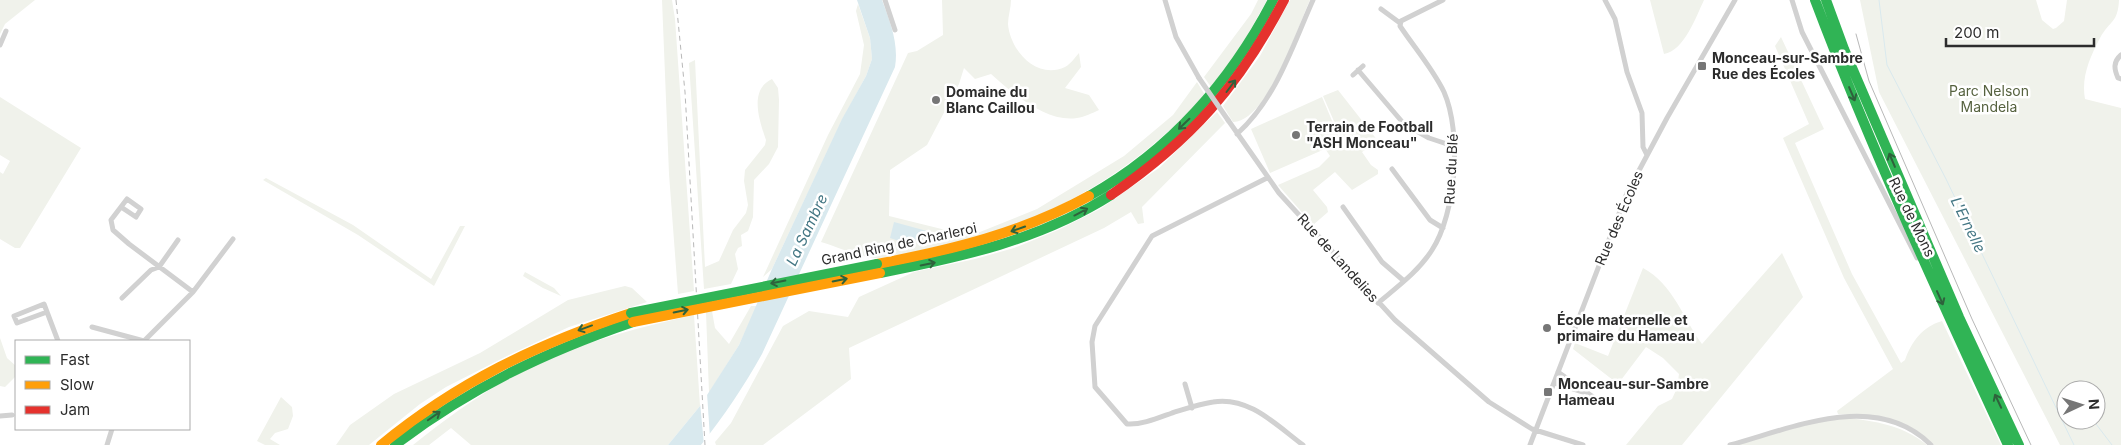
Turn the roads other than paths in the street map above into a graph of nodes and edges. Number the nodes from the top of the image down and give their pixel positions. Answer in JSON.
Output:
{"nodes":[{"id":1,"x":885,"y":0,"type":"edge"},
{"id":2,"x":1166,"y":0,"type":"edge"},
{"id":3,"x":1273,"y":0,"type":"edge"},
{"id":4,"x":1284,"y":0,"type":"edge"},
{"id":5,"x":1313,"y":0,"type":"edge"},
{"id":6,"x":1443,"y":0,"type":"edge"},
{"id":7,"x":1605,"y":0,"type":"edge"},
{"id":8,"x":1735,"y":0,"type":"edge"},
{"id":9,"x":1792,"y":0,"type":"edge"},
{"id":10,"x":1815,"y":0,"type":"edge"},
{"id":11,"x":1826,"y":0,"type":"edge"},
{"id":12,"x":1381,"y":9,"type":"dead end"},
{"id":13,"x":1400,"y":23,"type":"junction"},
{"id":14,"x":895,"y":30,"type":"dead end"},
{"id":15,"x":6,"y":31,"type":"dead end"},
{"id":16,"x":0,"y":43,"type":"edge"},
{"id":17,"x":2121,"y":55,"type":"edge"},
{"id":18,"x":1363,"y":66,"type":"dead end"},
{"id":19,"x":1358,"y":70,"type":"junction"},
{"id":20,"x":1353,"y":75,"type":"dead end"},
{"id":21,"x":2121,"y":79,"type":"edge"},
{"id":22,"x":1237,"y":134,"type":"junction"},
{"id":23,"x":1453,"y":146,"type":"junction"},
{"id":24,"x":1647,"y":155,"type":"junction"},
{"id":25,"x":1392,"y":169,"type":"dead end"},
{"id":26,"x":1267,"y":178,"type":"junction"},
{"id":27,"x":1343,"y":207,"type":"dead end"},
{"id":28,"x":121,"y":208,"type":"junction"},
{"id":29,"x":1443,"y":228,"type":"junction"},
{"id":30,"x":233,"y":239,"type":"dead end"},
{"id":31,"x":178,"y":240,"type":"dead end"},
{"id":32,"x":159,"y":267,"type":"junction"},
{"id":33,"x":879,"y":268,"type":"junction"},
{"id":34,"x":1934,"y":272,"type":"junction"},
{"id":35,"x":1404,"y":281,"type":"junction"},
{"id":36,"x":193,"y":292,"type":"junction"},
{"id":37,"x":122,"y":298,"type":"dead end"},
{"id":38,"x":1378,"y":303,"type":"junction"},
{"id":39,"x":47,"y":312,"type":"junction"},
{"id":40,"x":632,"y":318,"type":"junction"},
{"id":41,"x":92,"y":327,"type":"dead end"},
{"id":42,"x":58,"y":340,"type":"edge"},
{"id":43,"x":140,"y":340,"type":"edge"},
{"id":44,"x":145,"y":340,"type":"edge"},
{"id":45,"x":1558,"y":372,"type":"junction"},
{"id":46,"x":1555,"y":383,"type":"junction"},
{"id":47,"x":1185,"y":384,"type":"dead end"},
{"id":48,"x":1587,"y":393,"type":"junction"},
{"id":49,"x":1603,"y":404,"type":"dead end"},
{"id":50,"x":1192,"y":408,"type":"junction"},
{"id":51,"x":12,"y":415,"type":"dead end"},
{"id":52,"x":0,"y":416,"type":"edge"},
{"id":53,"x":111,"y":430,"type":"edge"},
{"id":54,"x":1537,"y":431,"type":"junction"},
{"id":55,"x":109,"y":444,"type":"edge"},
{"id":56,"x":381,"y":445,"type":"edge"},
{"id":57,"x":395,"y":445,"type":"edge"},
{"id":58,"x":1303,"y":445,"type":"edge"},
{"id":59,"x":1530,"y":445,"type":"edge"},
{"id":60,"x":1583,"y":445,"type":"edge"},
{"id":61,"x":1730,"y":445,"type":"edge"},
{"id":62,"x":1931,"y":445,"type":"edge"},
{"id":63,"x":2008,"y":445,"type":"edge"},
{"id":64,"x":2019,"y":445,"type":"edge"}],
"edges":[{"from":1,"to":14,"type":"street"},
{"from":2,"to":22,"type":"street","name":"Rue de Landelies","bridge":true},
{"from":3,"to":33,"type":"highway","name":"Grand Ring de Charleroi","one_way":true},
{"from":33,"to":4,"type":"highway","name":"Grand Ring de Charleroi","one_way":true},
{"from":5,"to":22,"type":"street"},
{"from":6,"to":13,"type":"street"},
{"from":7,"to":24,"type":"street"},
{"from":8,"to":24,"type":"street","name":"Rue des Écoles"},
{"from":9,"to":34,"type":"street","name":"Rue de Mons"},
{"from":10,"to":34,"type":"highway","one_way":true},
{"from":34,"to":11,"type":"highway","one_way":true},
{"from":12,"to":13,"type":"street","name":"Rue du Blé"},
{"from":13,"to":23,"type":"street","name":"Rue du Blé"},
{"from":15,"to":16,"type":"street"},
{"from":17,"to":21,"type":"street"},
{"from":18,"to":19,"type":"street"},
{"from":19,"to":20,"type":"street"},
{"from":19,"to":23,"type":"street"},
{"from":22,"to":26,"type":"street","name":"Rue de Landelies"},
{"from":23,"to":29,"type":"street","name":"Rue du Blé"},
{"from":24,"to":45,"type":"street","name":"Rue des Écoles"},
{"from":25,"to":29,"type":"street"},
{"from":26,"to":38,"type":"street","name":"Rue de Landelies"},
{"from":26,"to":50,"type":"street"},
{"from":27,"to":35,"type":"street"},
{"from":28,"to":28,"type":"street"},
{"from":28,"to":32,"type":"street"},
{"from":29,"to":35,"type":"street","name":"Rue du Blé"},
{"from":30,"to":36,"type":"street"},
{"from":31,"to":32,"type":"street"},
{"from":32,"to":36,"type":"street"},
{"from":32,"to":37,"type":"street"},
{"from":33,"to":40,"type":"highway","name":"Grand Ring de Charleroi","bridge":true},
{"from":34,"to":63,"type":"highway","name":"Rue de Mons","one_way":true},
{"from":64,"to":34,"type":"highway","name":"Rue de Mons","one_way":true},
{"from":35,"to":38,"type":"street","name":"Rue du Blé"},
{"from":36,"to":44,"type":"street"},
{"from":38,"to":54,"type":"street","name":"Rue de Landelies"},
{"from":39,"to":39,"type":"street"},
{"from":39,"to":42,"type":"street"},
{"from":40,"to":56,"type":"highway","name":"Grand Ring de Charleroi","one_way":true},
{"from":57,"to":40,"type":"highway","name":"Grand Ring de Charleroi","one_way":true},
{"from":41,"to":43,"type":"street"},
{"from":45,"to":46,"type":"street","name":"Rue des Écoles"},
{"from":45,"to":48,"type":"street"},
{"from":46,"to":48,"type":"street"},
{"from":46,"to":54,"type":"street","name":"Rue des Écoles"},
{"from":47,"to":50,"type":"street"},
{"from":48,"to":49,"type":"street"},
{"from":50,"to":58,"type":"street"},
{"from":51,"to":52,"type":"street"},
{"from":53,"to":55,"type":"street"},
{"from":54,"to":59,"type":"street","name":"Rue des Écoles"},
{"from":54,"to":60,"type":"street","name":"Rue de Landelies"},
{"from":61,"to":62,"type":"street"}]}
